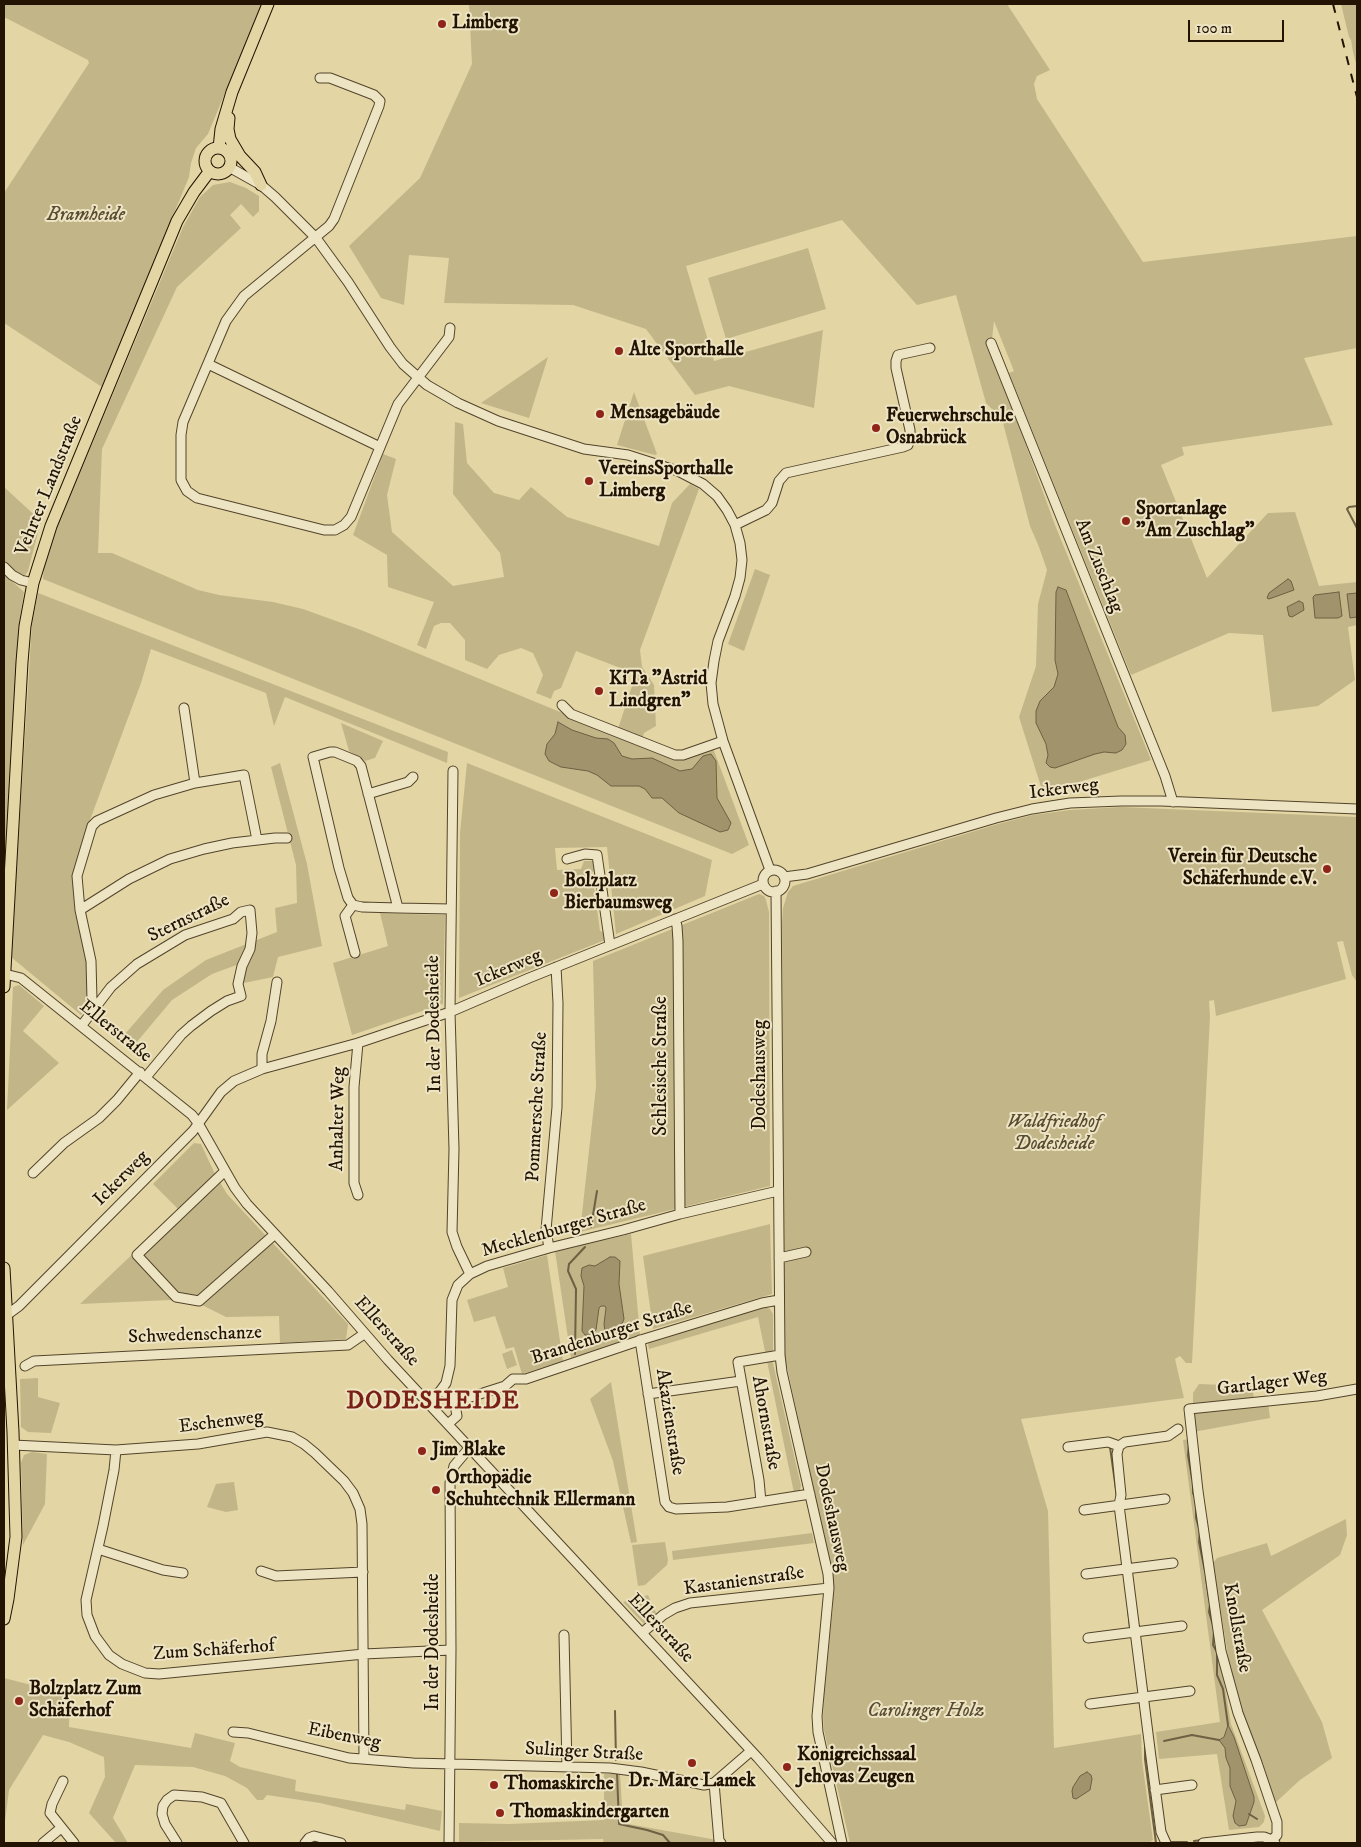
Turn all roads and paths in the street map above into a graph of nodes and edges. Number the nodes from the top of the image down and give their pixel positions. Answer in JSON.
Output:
{"nodes":[{"id":1,"x":268,"y":4,"type":"edge"},
{"id":2,"x":320,"y":78,"type":"dead end"},
{"id":3,"x":226,"y":109,"type":"junction"},
{"id":4,"x":219,"y":148,"type":"junction"},
{"id":5,"x":229,"y":167,"type":"junction"},
{"id":6,"x":210,"y":172,"type":"junction"},
{"id":7,"x":261,"y":185,"type":"junction"},
{"id":8,"x":316,"y":238,"type":"junction"},
{"id":9,"x":450,"y":328,"type":"dead end"},
{"id":10,"x":991,"y":343,"type":"dead end"},
{"id":11,"x":930,"y":348,"type":"dead end"},
{"id":12,"x":208,"y":364,"type":"junction"},
{"id":13,"x":417,"y":377,"type":"junction"},
{"id":14,"x":380,"y":447,"type":"junction"},
{"id":15,"x":735,"y":525,"type":"junction"},
{"id":16,"x":4,"y":566,"type":"edge"},
{"id":17,"x":33,"y":583,"type":"junction"},
{"id":18,"x":562,"y":705,"type":"dead end"},
{"id":19,"x":184,"y":708,"type":"dead end"},
{"id":20,"x":723,"y":741,"type":"junction"},
{"id":21,"x":453,"y":771,"type":"dead end"},
{"id":22,"x":413,"y":777,"type":"dead end"},
{"id":23,"x":195,"y":783,"type":"junction"},
{"id":24,"x":368,"y":794,"type":"junction"},
{"id":25,"x":1173,"y":802,"type":"junction"},
{"id":26,"x":1357,"y":809,"type":"edge"},
{"id":27,"x":287,"y":838,"type":"dead end"},
{"id":28,"x":257,"y":840,"type":"junction"},
{"id":29,"x":567,"y":859,"type":"dead end"},
{"id":30,"x":770,"y":870,"type":"junction"},
{"id":31,"x":784,"y":877,"type":"junction"},
{"id":32,"x":763,"y":884,"type":"junction"},
{"id":33,"x":776,"y":891,"type":"junction"},
{"id":34,"x":353,"y":905,"type":"junction"},
{"id":35,"x":398,"y":908,"type":"junction"},
{"id":36,"x":451,"y":909,"type":"junction"},
{"id":37,"x":80,"y":910,"type":"junction"},
{"id":38,"x":674,"y":919,"type":"junction"},
{"id":39,"x":610,"y":945,"type":"junction"},
{"id":40,"x":355,"y":953,"type":"dead end"},
{"id":41,"x":556,"y":967,"type":"junction"},
{"id":42,"x":5,"y":974,"type":"edge"},
{"id":43,"x":277,"y":982,"type":"dead end"},
{"id":44,"x":4,"y":987,"type":"edge"},
{"id":45,"x":94,"y":1008,"type":"junction"},
{"id":46,"x":450,"y":1012,"type":"junction"},
{"id":47,"x":82,"y":1025,"type":"junction"},
{"id":48,"x":358,"y":1042,"type":"junction"},
{"id":49,"x":262,"y":1069,"type":"junction"},
{"id":50,"x":143,"y":1075,"type":"junction"},
{"id":51,"x":198,"y":1122,"type":"junction"},
{"id":52,"x":225,"y":1171,"type":"junction"},
{"id":53,"x":33,"y":1173,"type":"dead end"},
{"id":54,"x":778,"y":1191,"type":"junction"},
{"id":55,"x":358,"y":1195,"type":"dead end"},
{"id":56,"x":680,"y":1214,"type":"junction"},
{"id":57,"x":275,"y":1234,"type":"junction"},
{"id":58,"x":549,"y":1248,"type":"junction"},
{"id":59,"x":806,"y":1252,"type":"dead end"},
{"id":60,"x":779,"y":1258,"type":"junction"},
{"id":61,"x":4,"y":1268,"type":"edge"},
{"id":62,"x":470,"y":1274,"type":"junction"},
{"id":63,"x":779,"y":1300,"type":"junction"},
{"id":64,"x":5,"y":1317,"type":"edge"},
{"id":65,"x":364,"y":1334,"type":"junction"},
{"id":66,"x":640,"y":1340,"type":"junction"},
{"id":67,"x":780,"y":1355,"type":"junction"},
{"id":68,"x":26,"y":1366,"type":"dead end"},
{"id":69,"x":741,"y":1381,"type":"junction"},
{"id":70,"x":1357,"y":1389,"type":"edge"},
{"id":71,"x":442,"y":1390,"type":"junction"},
{"id":72,"x":648,"y":1394,"type":"junction"},
{"id":73,"x":458,"y":1401,"type":"junction"},
{"id":74,"x":428,"y":1404,"type":"junction"},
{"id":75,"x":1189,"y":1409,"type":"joint"},
{"id":76,"x":448,"y":1424,"type":"junction"},
{"id":77,"x":1178,"y":1429,"type":"dead end"},
{"id":78,"x":13,"y":1445,"type":"junction"},
{"id":79,"x":1118,"y":1446,"type":"junction"},
{"id":80,"x":470,"y":1447,"type":"junction"},
{"id":81,"x":1068,"y":1447,"type":"dead end"},
{"id":82,"x":116,"y":1450,"type":"junction"},
{"id":83,"x":810,"y":1494,"type":"junction"},
{"id":84,"x":1165,"y":1499,"type":"dead end"},
{"id":85,"x":761,"y":1502,"type":"junction"},
{"id":86,"x":1119,"y":1505,"type":"junction"},
{"id":87,"x":1084,"y":1510,"type":"dead end"},
{"id":88,"x":98,"y":1549,"type":"junction"},
{"id":89,"x":1173,"y":1562,"type":"dead end"},
{"id":90,"x":1127,"y":1568,"type":"junction"},
{"id":91,"x":261,"y":1571,"type":"dead end"},
{"id":92,"x":363,"y":1572,"type":"junction"},
{"id":93,"x":183,"y":1573,"type":"dead end"},
{"id":94,"x":1086,"y":1574,"type":"dead end"},
{"id":95,"x":828,"y":1588,"type":"junction"},
{"id":96,"x":4,"y":1619,"type":"edge"},
{"id":97,"x":1182,"y":1626,"type":"dead end"},
{"id":98,"x":1135,"y":1632,"type":"junction"},
{"id":99,"x":642,"y":1633,"type":"junction"},
{"id":100,"x":564,"y":1635,"type":"dead end"},
{"id":101,"x":1088,"y":1638,"type":"dead end"},
{"id":102,"x":451,"y":1650,"type":"junction"},
{"id":103,"x":364,"y":1654,"type":"junction"},
{"id":104,"x":1190,"y":1691,"type":"dead end"},
{"id":105,"x":1144,"y":1698,"type":"junction"},
{"id":106,"x":1090,"y":1704,"type":"dead end"},
{"id":107,"x":233,"y":1732,"type":"dead end"},
{"id":108,"x":751,"y":1751,"type":"junction"},
{"id":109,"x":364,"y":1759,"type":"junction"},
{"id":110,"x":450,"y":1763,"type":"junction"},
{"id":111,"x":567,"y":1766,"type":"junction"},
{"id":112,"x":63,"y":1781,"type":"dead end"},
{"id":113,"x":714,"y":1783,"type":"junction"},
{"id":114,"x":1192,"y":1786,"type":"dead end"},
{"id":115,"x":1155,"y":1790,"type":"junction"},
{"id":116,"x":61,"y":1828,"type":"junction"},
{"id":117,"x":1274,"y":1842,"type":"edge"},
{"id":118,"x":43,"y":1843,"type":"edge"},
{"id":119,"x":74,"y":1843,"type":"edge"},
{"id":120,"x":177,"y":1843,"type":"edge"},
{"id":121,"x":244,"y":1843,"type":"edge"},
{"id":122,"x":305,"y":1843,"type":"edge"},
{"id":123,"x":340,"y":1843,"type":"edge"},
{"id":124,"x":449,"y":1843,"type":"edge"},
{"id":125,"x":721,"y":1843,"type":"edge"},
{"id":126,"x":832,"y":1843,"type":"edge"},
{"id":127,"x":842,"y":1843,"type":"edge"},
{"id":128,"x":1166,"y":1843,"type":"edge"},
{"id":129,"x":1203,"y":1843,"type":"edge"}],
"edges":[{"from":1,"to":3,"type":"main road"},
{"from":2,"to":8,"type":"street"},
{"from":3,"to":4,"type":"main road"},
{"from":3,"to":7,"type":"main road"},
{"from":4,"to":5,"type":"main road"},
{"from":4,"to":6,"type":"main road"},
{"from":5,"to":6,"type":"main road"},
{"from":5,"to":7,"type":"street"},
{"from":6,"to":17,"type":"main road","name":"Vehrter Landstraße"},
{"from":7,"to":8,"type":"street"},
{"from":8,"to":12,"type":"street"},
{"from":8,"to":13,"type":"street"},
{"from":9,"to":13,"type":"street"},
{"from":10,"to":25,"type":"street","name":"Am Zuschlag"},
{"from":11,"to":15,"type":"street"},
{"from":12,"to":14,"type":"street"},
{"from":12,"to":14,"type":"street"},
{"from":13,"to":14,"type":"street"},
{"from":13,"to":15,"type":"street"},
{"from":15,"to":20,"type":"street"},
{"from":16,"to":17,"type":"street"},
{"from":17,"to":42,"type":"main road","name":"Vehrter Landstraße"},
{"from":18,"to":20,"type":"street"},
{"from":19,"to":23,"type":"street"},
{"from":20,"to":30,"type":"street"},
{"from":21,"to":36,"type":"street","name":"In der Dodesheide"},
{"from":22,"to":24,"type":"street"},
{"from":23,"to":28,"type":"street"},
{"from":23,"to":37,"type":"street"},
{"from":24,"to":34,"type":"street"},
{"from":24,"to":35,"type":"street"},
{"from":25,"to":26,"type":"street","name":"Ickerweg"},
{"from":25,"to":31,"type":"street","name":"Ickerweg"},
{"from":27,"to":28,"type":"street"},
{"from":28,"to":37,"type":"street"},
{"from":29,"to":39,"type":"street"},
{"from":30,"to":31,"type":"street"},
{"from":30,"to":32,"type":"street"},
{"from":31,"to":33,"type":"street"},
{"from":32,"to":33,"type":"street"},
{"from":32,"to":38,"type":"street","name":"Ickerweg"},
{"from":33,"to":54,"type":"street","name":"Dodeshausweg"},
{"from":34,"to":35,"type":"street"},
{"from":34,"to":40,"type":"street"},
{"from":35,"to":36,"type":"street"},
{"from":36,"to":46,"type":"street","name":"In der Dodesheide"},
{"from":37,"to":45,"type":"street"},
{"from":38,"to":39,"type":"street","name":"Ickerweg"},
{"from":38,"to":56,"type":"street","name":"Schlesische Straße"},
{"from":39,"to":41,"type":"street","name":"Ickerweg"},
{"from":41,"to":46,"type":"street","name":"Ickerweg"},
{"from":41,"to":58,"type":"street","name":"Pommersche Straße"},
{"from":42,"to":44,"type":"main road","name":"Vehrter Landstraße"},
{"from":42,"to":47,"type":"street","name":"Ellerstraße"},
{"from":43,"to":49,"type":"street"},
{"from":45,"to":47,"type":"street","name":"Sternstraße"},
{"from":45,"to":50,"type":"street","name":"Sternstraße"},
{"from":46,"to":48,"type":"street","name":"Ickerweg"},
{"from":46,"to":62,"type":"street","name":"In der Dodesheide"},
{"from":47,"to":50,"type":"street","name":"Ellerstraße"},
{"from":48,"to":49,"type":"street","name":"Ickerweg"},
{"from":48,"to":55,"type":"street","name":"Anhalter Weg"},
{"from":49,"to":51,"type":"street","name":"Ickerweg"},
{"from":50,"to":51,"type":"street","name":"Ellerstraße"},
{"from":50,"to":53,"type":"street"},
{"from":51,"to":52,"type":"street","name":"Ellerstraße"},
{"from":51,"to":64,"type":"street","name":"Ickerweg"},
{"from":52,"to":57,"type":"street","name":"Ellerstraße"},
{"from":52,"to":57,"type":"street"},
{"from":54,"to":56,"type":"street","name":"Mecklenburger Straße"},
{"from":54,"to":60,"type":"street","name":"Dodeshausweg"},
{"from":56,"to":58,"type":"street","name":"Mecklenburger Straße"},
{"from":57,"to":65,"type":"street","name":"Ellerstraße"},
{"from":58,"to":62,"type":"street","name":"Mecklenburger Straße"},
{"from":59,"to":60,"type":"street"},
{"from":60,"to":63,"type":"street","name":"Dodeshausweg"},
{"from":61,"to":64,"type":"main road"},
{"from":62,"to":71,"type":"street","name":"Mecklenburger Straße"},
{"from":63,"to":66,"type":"street","name":"Brandenburger Straße"},
{"from":63,"to":67,"type":"street","name":"Dodeshausweg"},
{"from":64,"to":78,"type":"main road"},
{"from":65,"to":68,"type":"street","name":"Schwedenschanze"},
{"from":65,"to":74,"type":"street","name":"Ellerstraße"},
{"from":66,"to":72,"type":"street","name":"Akazienstraße"},
{"from":66,"to":73,"type":"street","name":"Brandenburger Straße"},
{"from":67,"to":69,"type":"street","name":"Ahornstraße"},
{"from":67,"to":83,"type":"street","name":"Dodeshausweg"},
{"from":69,"to":72,"type":"street"},
{"from":69,"to":85,"type":"street","name":"Ahornstraße"},
{"from":70,"to":75,"type":"street","name":"Gartlager Weg"},
{"from":71,"to":73,"type":"street"},
{"from":71,"to":74,"type":"street","name":"Mecklenburger Straße"},
{"from":72,"to":85,"type":"street","name":"Akazienstraße"},
{"from":73,"to":76,"type":"street"},
{"from":74,"to":76,"type":"street","name":"Ellerstraße"},
{"from":75,"to":117,"type":"street","name":"Knollstraße"},
{"from":76,"to":80,"type":"street","name":"Ellerstraße"},
{"from":77,"to":79,"type":"street"},
{"from":78,"to":82,"type":"street","name":"Eschenweg"},
{"from":78,"to":96,"type":"main road"},
{"from":79,"to":81,"type":"street"},
{"from":79,"to":86,"type":"street"},
{"from":80,"to":99,"type":"street","name":"Ellerstraße"},
{"from":80,"to":102,"type":"street","name":"In der Dodesheide"},
{"from":82,"to":88,"type":"street","name":"Zum Schäferhof"},
{"from":82,"to":92,"type":"street","name":"Eschenweg"},
{"from":83,"to":85,"type":"street"},
{"from":83,"to":95,"type":"street","name":"Dodeshausweg"},
{"from":84,"to":86,"type":"street"},
{"from":86,"to":87,"type":"street"},
{"from":86,"to":90,"type":"street"},
{"from":88,"to":93,"type":"street"},
{"from":88,"to":103,"type":"street","name":"Zum Schäferhof"},
{"from":89,"to":90,"type":"street"},
{"from":90,"to":94,"type":"street"},
{"from":90,"to":98,"type":"street"},
{"from":91,"to":92,"type":"street"},
{"from":92,"to":103,"type":"street","name":"Eschenweg"},
{"from":95,"to":99,"type":"street","name":"Kastanienstraße"},
{"from":95,"to":127,"type":"street","name":"Dodeshausweg"},
{"from":97,"to":98,"type":"street"},
{"from":98,"to":101,"type":"street"},
{"from":98,"to":105,"type":"street"},
{"from":99,"to":108,"type":"street","name":"Ellerstraße"},
{"from":100,"to":111,"type":"street"},
{"from":102,"to":103,"type":"street","name":"Zum Schäferhof"},
{"from":102,"to":110,"type":"street","name":"In der Dodesheide"},
{"from":103,"to":109,"type":"street","name":"Eschenweg"},
{"from":104,"to":105,"type":"street"},
{"from":105,"to":106,"type":"street"},
{"from":105,"to":115,"type":"street"},
{"from":107,"to":109,"type":"street","name":"Eibenweg"},
{"from":108,"to":113,"type":"street"},
{"from":108,"to":126,"type":"street","name":"Ellerstraße"},
{"from":109,"to":110,"type":"street","name":"Eibenweg"},
{"from":110,"to":111,"type":"street","name":"Sulinger Straße"},
{"from":110,"to":124,"type":"street","name":"In der Dodesheide"},
{"from":111,"to":113,"type":"street","name":"Sulinger Straße"},
{"from":112,"to":116,"type":"street"},
{"from":113,"to":125,"type":"street"},
{"from":114,"to":115,"type":"street"},
{"from":115,"to":128,"type":"street"},
{"from":116,"to":118,"type":"street"},
{"from":116,"to":119,"type":"street"},
{"from":117,"to":129,"type":"street"},
{"from":120,"to":121,"type":"street"},
{"from":122,"to":123,"type":"street"}]}
